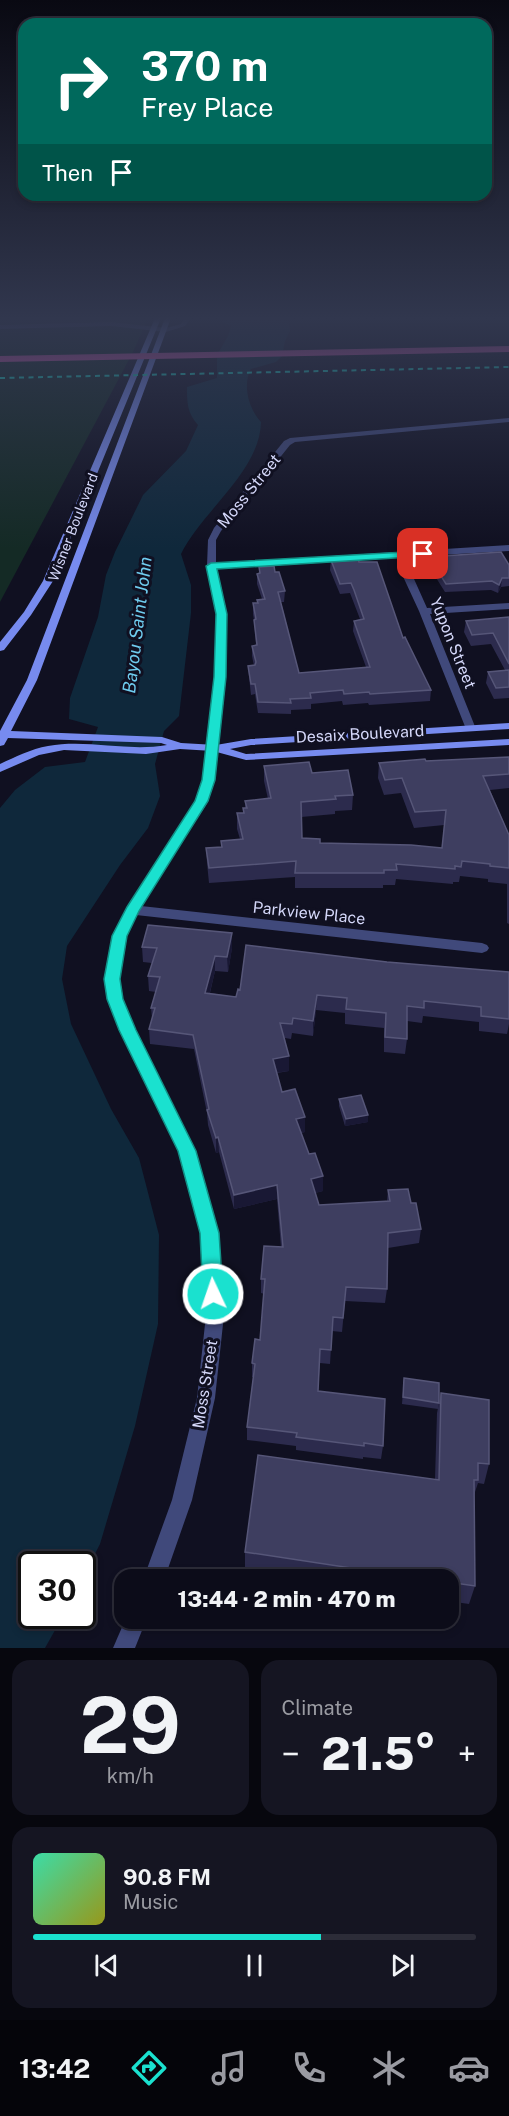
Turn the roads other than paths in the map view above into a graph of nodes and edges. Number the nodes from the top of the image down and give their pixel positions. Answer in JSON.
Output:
{"nodes":[{"id":1,"x":126,"y":395,"type":"edge"},
{"id":2,"x":139,"y":395,"type":"edge"},
{"id":3,"x":509,"y":420,"type":"edge"},
{"id":4,"x":509,"y":548,"type":"edge"},
{"id":5,"x":211,"y":566,"type":"junction"},
{"id":6,"x":405,"y":570,"type":"dead end"},
{"id":7,"x":509,"y":606,"type":"edge"},
{"id":8,"x":424,"y":611,"type":"junction"},
{"id":9,"x":0,"y":648,"type":"edge"},
{"id":10,"x":509,"y":726,"type":"edge"},
{"id":11,"x":471,"y":729,"type":"junction"},
{"id":12,"x":2,"y":737,"type":"edge"},
{"id":13,"x":509,"y":742,"type":"edge"},
{"id":14,"x":91,"y":743,"type":"junction"},
{"id":15,"x":477,"y":744,"type":"junction"},
{"id":16,"x":214,"y":748,"type":"junction"},
{"id":17,"x":0,"y":769,"type":"edge"},
{"id":18,"x":132,"y":910,"type":"junction"},
{"id":19,"x":482,"y":948,"type":"dead end"},
{"id":20,"x":157,"y":1569,"type":"edge"},
{"id":21,"x":132,"y":1629,"type":"edge"},
{"id":22,"x":124,"y":1648,"type":"edge"}],
"edges":[{"from":1,"to":9,"type":"street","name":"Wisner Boulevard"},
{"from":2,"to":12,"type":"street","name":"Wisner Boulevard"},
{"from":3,"to":5,"type":"street","name":"Moss Street"},
{"from":4,"to":5,"type":"street"},
{"from":5,"to":16,"type":"street","name":"Moss Street"},
{"from":6,"to":8,"type":"street","name":"Yupon Street"},
{"from":7,"to":8,"type":"street"},
{"from":8,"to":11,"type":"street","name":"Yupon Street"},
{"from":10,"to":11,"type":"street","name":"Desaix Boulevard"},
{"from":11,"to":15,"type":"street"},
{"from":11,"to":16,"type":"street","name":"Desaix Boulevard"},
{"from":12,"to":14,"type":"street","name":"Desaix Boulevard"},
{"from":13,"to":15,"type":"street","name":"Desaix Boulevard"},
{"from":14,"to":16,"type":"street","name":"Desaix Boulevard"},
{"from":14,"to":17,"type":"street","name":"Desaix Boulevard"},
{"from":15,"to":16,"type":"street","name":"Desaix Boulevard"},
{"from":16,"to":18,"type":"street","name":"Moss Street"},
{"from":18,"to":19,"type":"street","name":"Parkview Place"},
{"from":18,"to":20,"type":"street","name":"Moss Street"},
{"from":21,"to":22,"type":"street"}]}
